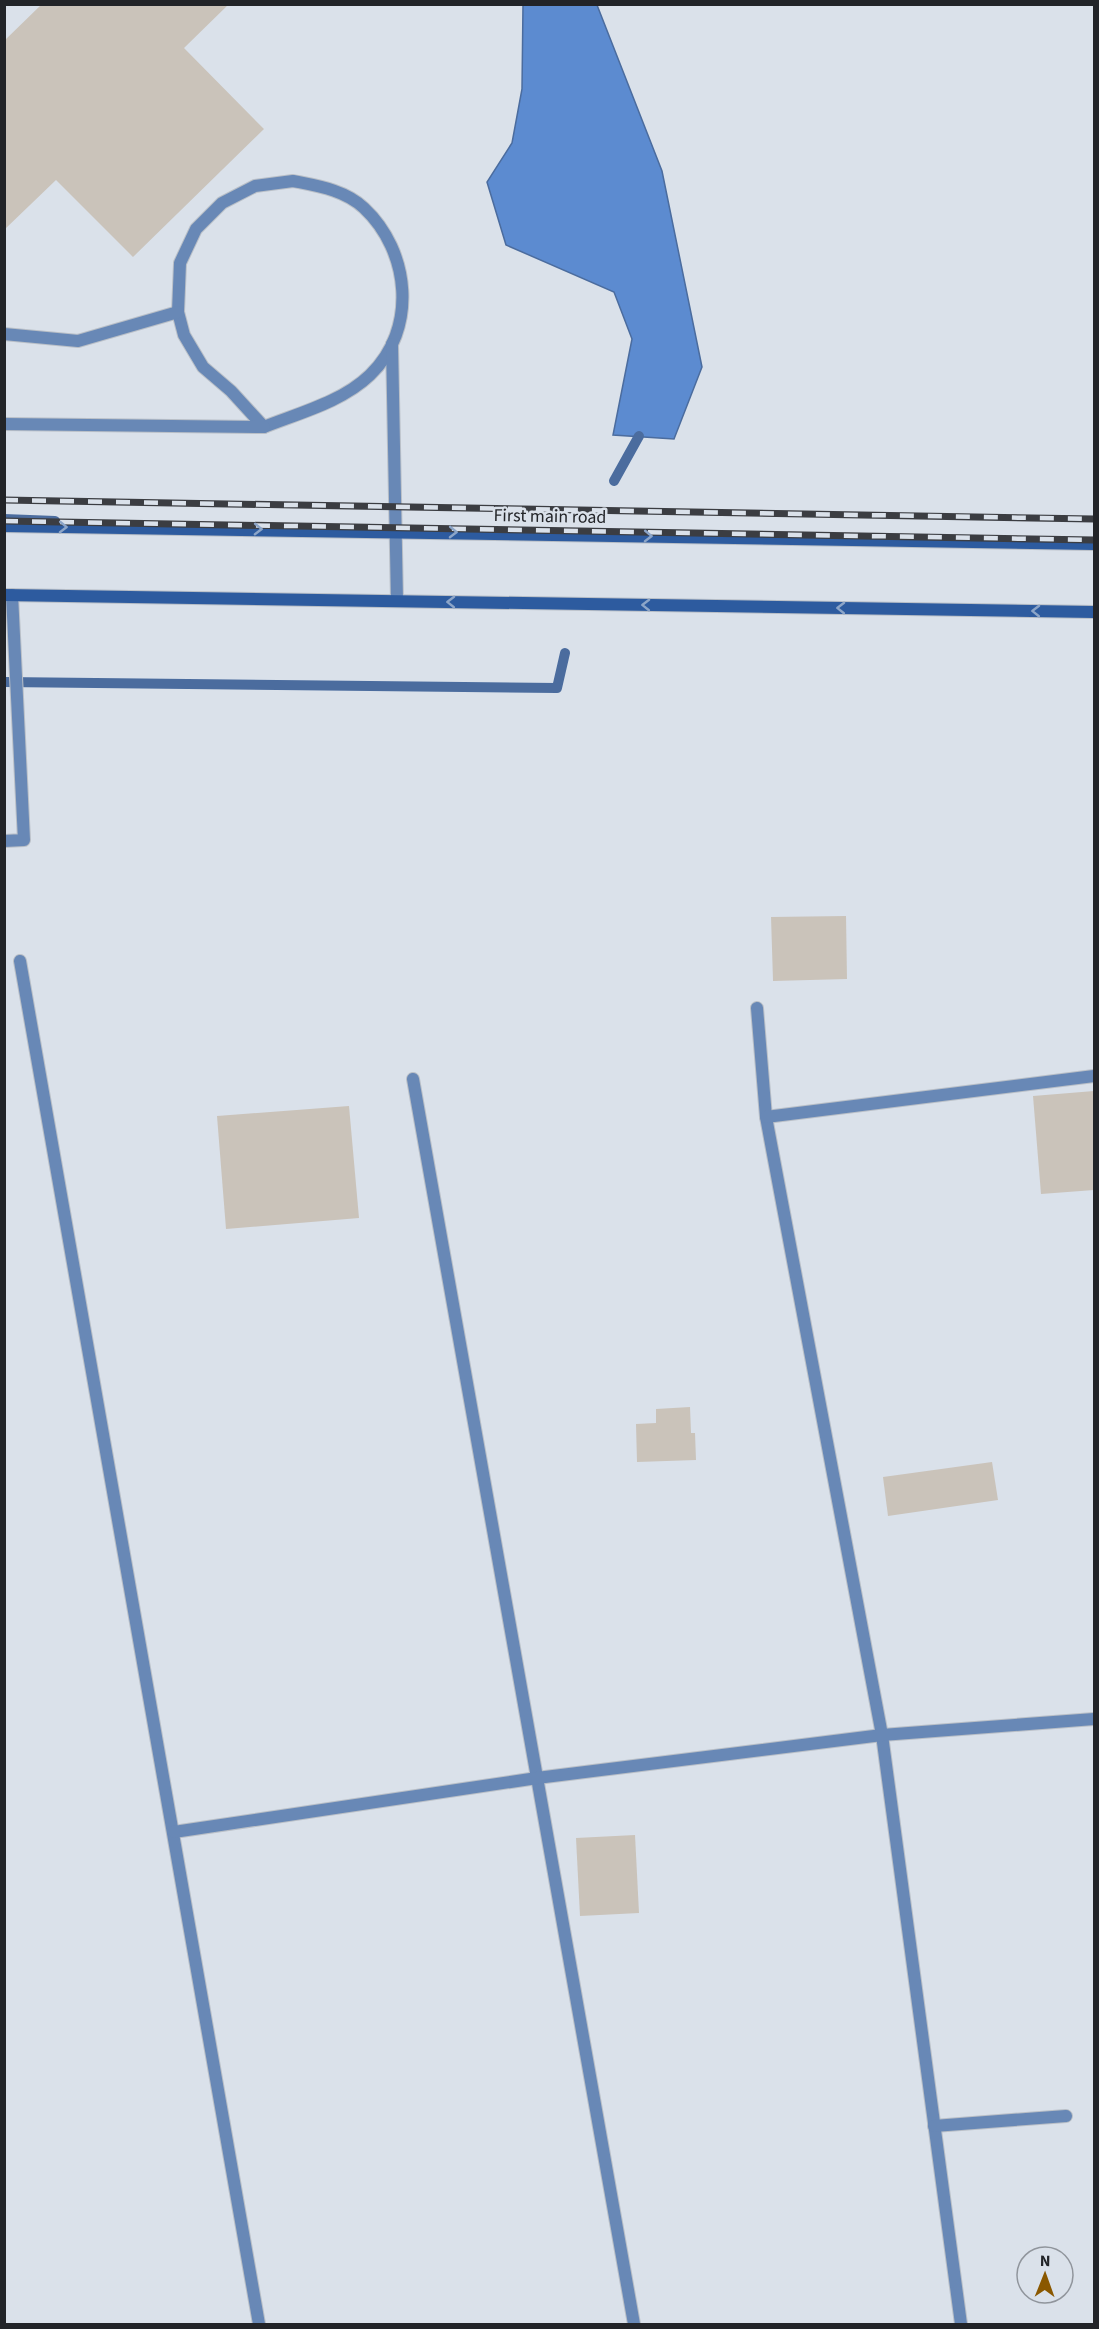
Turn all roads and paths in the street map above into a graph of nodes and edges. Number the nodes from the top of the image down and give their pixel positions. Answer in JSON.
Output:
{"nodes":[{"id":1,"x":178,"y":312,"type":"junction"},
{"id":2,"x":4,"y":334,"type":"edge"},
{"id":3,"x":392,"y":344,"type":"junction"},
{"id":4,"x":4,"y":424,"type":"edge"},
{"id":5,"x":264,"y":427,"type":"junction"},
{"id":6,"x":4,"y":526,"type":"edge"},
{"id":7,"x":398,"y":531,"type":"junction"},
{"id":8,"x":1095,"y":544,"type":"edge"},
{"id":9,"x":8,"y":595,"type":"edge"},
{"id":10,"x":397,"y":601,"type":"junction"},
{"id":11,"x":1095,"y":612,"type":"edge"},
{"id":12,"x":4,"y":841,"type":"edge"},
{"id":13,"x":20,"y":961,"type":"dead end"},
{"id":14,"x":758,"y":1008,"type":"dead end"},
{"id":15,"x":1095,"y":1076,"type":"edge"},
{"id":16,"x":412,"y":1079,"type":"dead end"},
{"id":17,"x":766,"y":1118,"type":"junction"},
{"id":18,"x":1095,"y":1719,"type":"edge"},
{"id":19,"x":882,"y":1736,"type":"junction"},
{"id":20,"x":537,"y":1778,"type":"junction"},
{"id":21,"x":174,"y":1832,"type":"junction"},
{"id":22,"x":1066,"y":2116,"type":"dead end"},
{"id":23,"x":934,"y":2126,"type":"junction"},
{"id":24,"x":259,"y":2325,"type":"edge"},
{"id":25,"x":634,"y":2325,"type":"edge"},
{"id":26,"x":961,"y":2325,"type":"edge"}],
"edges":[{"from":1,"to":2,"type":"street"},
{"from":1,"to":3,"type":"street"},
{"from":1,"to":5,"type":"street"},
{"from":3,"to":5,"type":"street"},
{"from":3,"to":7,"type":"street"},
{"from":4,"to":5,"type":"street"},
{"from":6,"to":7,"type":"street","name":"First main road","one_way":true},
{"from":7,"to":8,"type":"street","name":"First main road","one_way":true},
{"from":7,"to":10,"type":"street"},
{"from":9,"to":10,"type":"street"},
{"from":9,"to":12,"type":"street"},
{"from":11,"to":10,"type":"street","one_way":true},
{"from":13,"to":21,"type":"street"},
{"from":14,"to":17,"type":"street"},
{"from":15,"to":17,"type":"street"},
{"from":16,"to":20,"type":"street"},
{"from":17,"to":19,"type":"street"},
{"from":18,"to":19,"type":"street"},
{"from":19,"to":20,"type":"street"},
{"from":19,"to":23,"type":"street"},
{"from":20,"to":21,"type":"street"},
{"from":20,"to":25,"type":"street"},
{"from":21,"to":24,"type":"street"},
{"from":22,"to":23,"type":"street"},
{"from":23,"to":26,"type":"street"}]}
